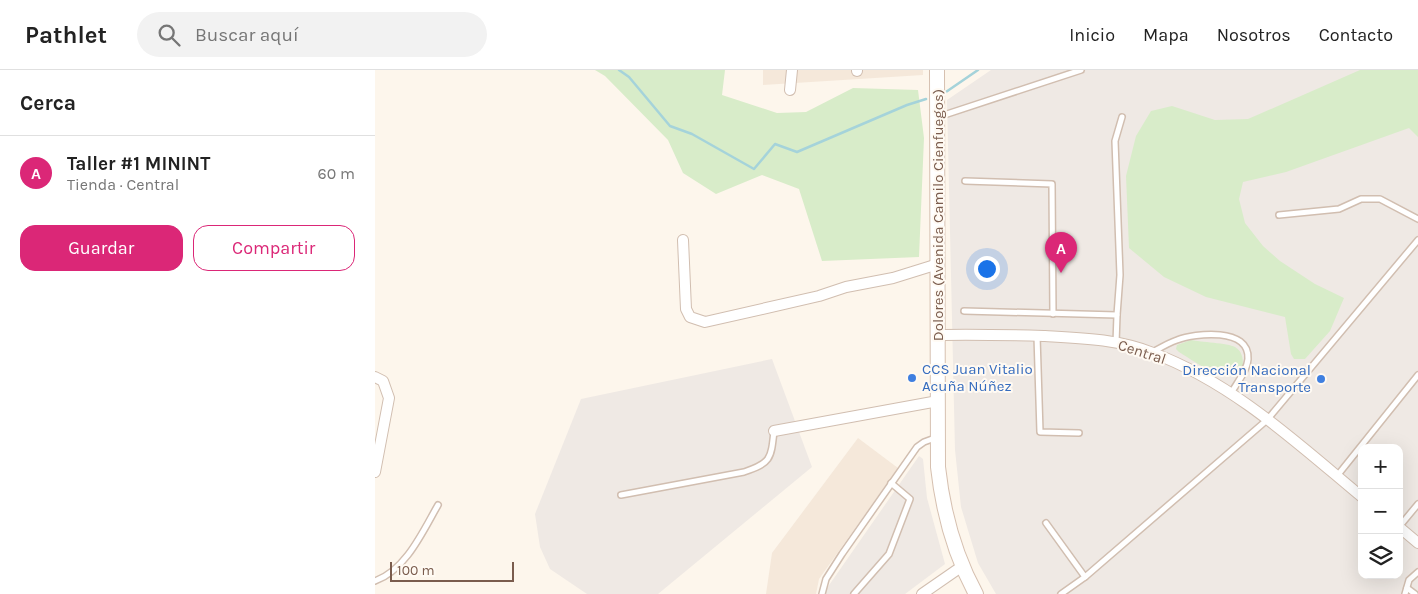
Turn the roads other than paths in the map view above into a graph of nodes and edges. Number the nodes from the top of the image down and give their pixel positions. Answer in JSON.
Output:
{"nodes":[{"id":1,"x":792,"y":70,"type":"edge"},
{"id":2,"x":937,"y":70,"type":"edge"},
{"id":3,"x":1081,"y":70,"type":"edge"},
{"id":4,"x":790,"y":90,"type":"dead end"},
{"id":5,"x":938,"y":117,"type":"junction"},
{"id":6,"x":1122,"y":117,"type":"dead end"},
{"id":7,"x":965,"y":181,"type":"dead end"},
{"id":8,"x":1279,"y":215,"type":"dead end"},
{"id":9,"x":1418,"y":219,"type":"edge"},
{"id":10,"x":683,"y":240,"type":"dead end"},
{"id":11,"x":1418,"y":240,"type":"edge"},
{"id":12,"x":938,"y":264,"type":"junction"},
{"id":13,"x":964,"y":311,"type":"dead end"},
{"id":14,"x":1053,"y":314,"type":"junction"},
{"id":15,"x":1117,"y":315,"type":"junction"},
{"id":16,"x":938,"y":335,"type":"junction"},
{"id":17,"x":1037,"y":336,"type":"junction"},
{"id":18,"x":1116,"y":343,"type":"junction"},
{"id":19,"x":1152,"y":352,"type":"junction"},
{"id":20,"x":1418,"y":375,"type":"edge"},
{"id":21,"x":375,"y":377,"type":"edge"},
{"id":22,"x":1231,"y":393,"type":"junction"},
{"id":23,"x":938,"y":401,"type":"junction"},
{"id":24,"x":1267,"y":420,"type":"junction"},
{"id":25,"x":774,"y":431,"type":"joint"},
{"id":26,"x":1079,"y":432,"type":"dead end"},
{"id":27,"x":938,"y":437,"type":"junction"},
{"id":28,"x":375,"y":472,"type":"edge"},
{"id":29,"x":1337,"y":476,"type":"junction"},
{"id":30,"x":891,"y":483,"type":"junction"},
{"id":31,"x":1358,"y":494,"type":"edge"},
{"id":32,"x":621,"y":495,"type":"dead end"},
{"id":33,"x":1418,"y":504,"type":"edge"},
{"id":34,"x":438,"y":505,"type":"dead end"},
{"id":35,"x":1403,"y":522,"type":"edge"},
{"id":36,"x":1046,"y":523,"type":"dead end"},
{"id":37,"x":1403,"y":530,"type":"edge"},
{"id":38,"x":1418,"y":543,"type":"edge"},
{"id":39,"x":961,"y":566,"type":"junction"},
{"id":40,"x":1418,"y":572,"type":"edge"},
{"id":41,"x":1085,"y":577,"type":"junction"},
{"id":42,"x":375,"y":581,"type":"edge"},
{"id":43,"x":1406,"y":591,"type":"edge"},
{"id":44,"x":822,"y":594,"type":"edge"},
{"id":45,"x":854,"y":594,"type":"edge"},
{"id":46,"x":922,"y":594,"type":"edge"},
{"id":47,"x":976,"y":594,"type":"edge"},
{"id":48,"x":1061,"y":594,"type":"edge"},
{"id":49,"x":1415,"y":594,"type":"edge"}],
"edges":[{"from":1,"to":4,"type":"street"},
{"from":2,"to":5,"type":"main road","name":"Dolores (Avenida Camilo Cienfuegos)"},
{"from":3,"to":5,"type":"lane"},
{"from":5,"to":12,"type":"main road","name":"Dolores (Avenida Camilo Cienfuegos)"},
{"from":6,"to":15,"type":"lane"},
{"from":7,"to":14,"type":"lane"},
{"from":8,"to":9,"type":"lane"},
{"from":10,"to":12,"type":"street"},
{"from":11,"to":24,"type":"lane"},
{"from":12,"to":16,"type":"main road","name":"Dolores (Avenida Camilo Cienfuegos)"},
{"from":13,"to":14,"type":"lane"},
{"from":14,"to":15,"type":"lane"},
{"from":15,"to":18,"type":"lane"},
{"from":16,"to":17,"type":"street","name":"Central"},
{"from":16,"to":23,"type":"main road","name":"Dolores (Avenida Camilo Cienfuegos)"},
{"from":17,"to":18,"type":"street","name":"Central"},
{"from":17,"to":26,"type":"lane"},
{"from":18,"to":19,"type":"street","name":"Central"},
{"from":19,"to":22,"type":"street","name":"Central"},
{"from":19,"to":22,"type":"lane"},
{"from":20,"to":29,"type":"lane"},
{"from":21,"to":28,"type":"street"},
{"from":22,"to":24,"type":"street","name":"Central"},
{"from":23,"to":25,"type":"street"},
{"from":23,"to":27,"type":"main road","name":"Dolores (Avenida Camilo Cienfuegos)"},
{"from":24,"to":29,"type":"street","name":"Central"},
{"from":24,"to":41,"type":"lane"},
{"from":25,"to":32,"type":"lane"},
{"from":27,"to":30,"type":"lane"},
{"from":27,"to":39,"type":"main road","name":"Dolores (Avenida Camilo Cienfuegos)"},
{"from":29,"to":31,"type":"street","name":"Central"},
{"from":30,"to":44,"type":"lane"},
{"from":30,"to":45,"type":"lane"},
{"from":33,"to":35,"type":"lane"},
{"from":34,"to":42,"type":"lane"},
{"from":36,"to":41,"type":"lane"},
{"from":37,"to":38,"type":"street"},
{"from":39,"to":46,"type":"street"},
{"from":39,"to":47,"type":"main road","name":"Dolores (Avenida Camilo Cienfuegos)"},
{"from":40,"to":43,"type":"lane"},
{"from":41,"to":48,"type":"lane"},
{"from":43,"to":49,"type":"lane"}]}
